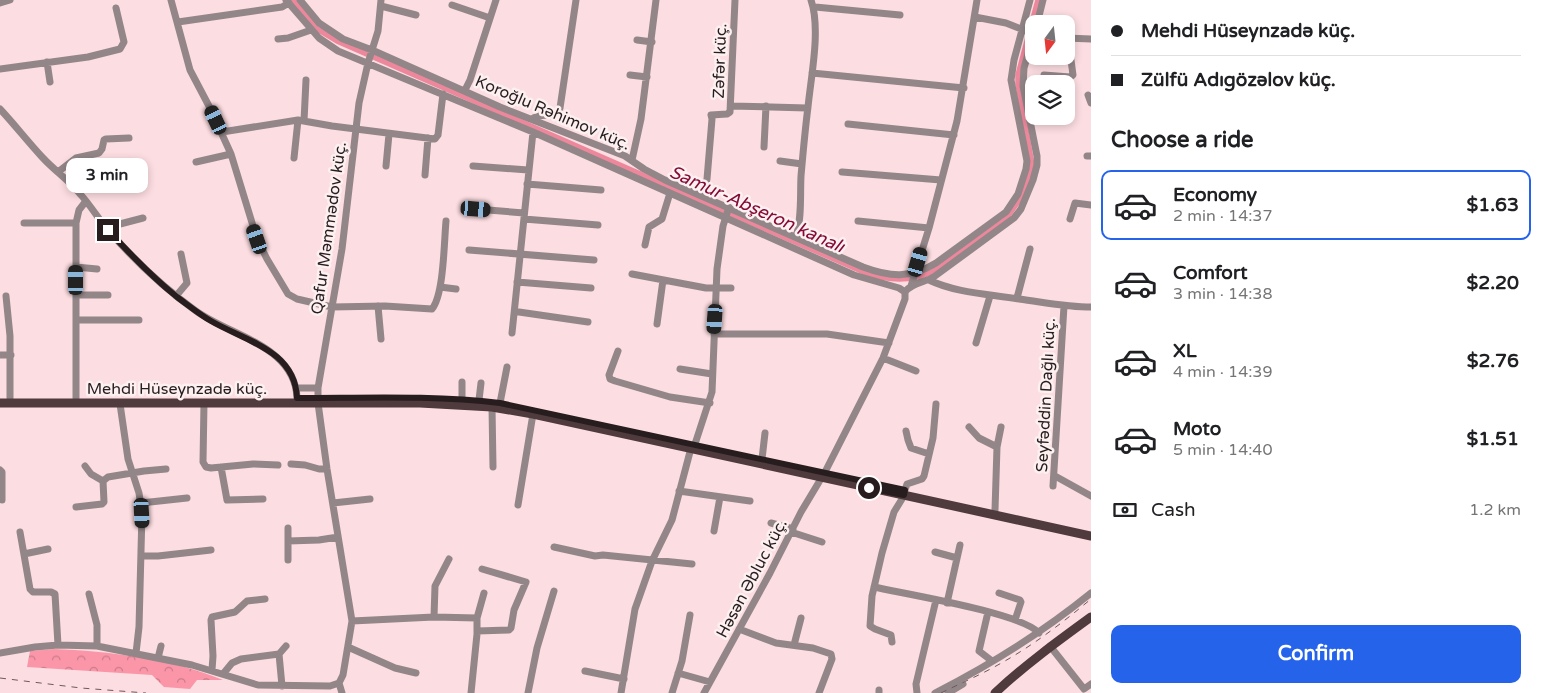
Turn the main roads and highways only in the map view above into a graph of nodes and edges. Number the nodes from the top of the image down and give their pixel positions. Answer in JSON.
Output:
{"nodes":[{"id":1,"x":0,"y":398,"type":"edge"},
{"id":2,"x":318,"y":400,"type":"junction"},
{"id":3,"x":0,"y":403,"type":"edge"},
{"id":4,"x":496,"y":405,"type":"junction"},
{"id":5,"x":693,"y":446,"type":"junction"},
{"id":6,"x":824,"y":475,"type":"junction"},
{"id":7,"x":904,"y":493,"type":"junction"},
{"id":8,"x":1091,"y":530,"type":"edge"},
{"id":9,"x":1091,"y":536,"type":"edge"},
{"id":10,"x":1091,"y":617,"type":"edge"},
{"id":11,"x":995,"y":693,"type":"edge"}],
"edges":[{"from":1,"to":2,"type":"main road","name":"Mehdi Hüseynzadə küç."},
{"from":2,"to":3,"type":"main road","name":"Mehdi Hüseynzadə küç."},
{"from":2,"to":4,"type":"main road","name":"Mehdi Hüseynzadə küç."},
{"from":2,"to":4,"type":"main road","name":"Mehdi Hüseynzadə küç."},
{"from":4,"to":5,"type":"main road","name":"Mehdi Hüseynzadə küç."},
{"from":4,"to":5,"type":"main road","name":"Mehdi Hüseynzadə küç."},
{"from":5,"to":6,"type":"main road","name":"Mehdi Hüseynzadə küç."},
{"from":5,"to":6,"type":"main road","name":"Mehdi Hüseynzadə küç."},
{"from":6,"to":7,"type":"main road","name":"Mehdi Hüseynzadə küç."},
{"from":7,"to":8,"type":"main road","name":"Mehdi Hüseynzadə küç."},
{"from":7,"to":9,"type":"main road","name":"Mehdi Hüseynzadə küç."},
{"from":10,"to":11,"type":"main road"}]}
